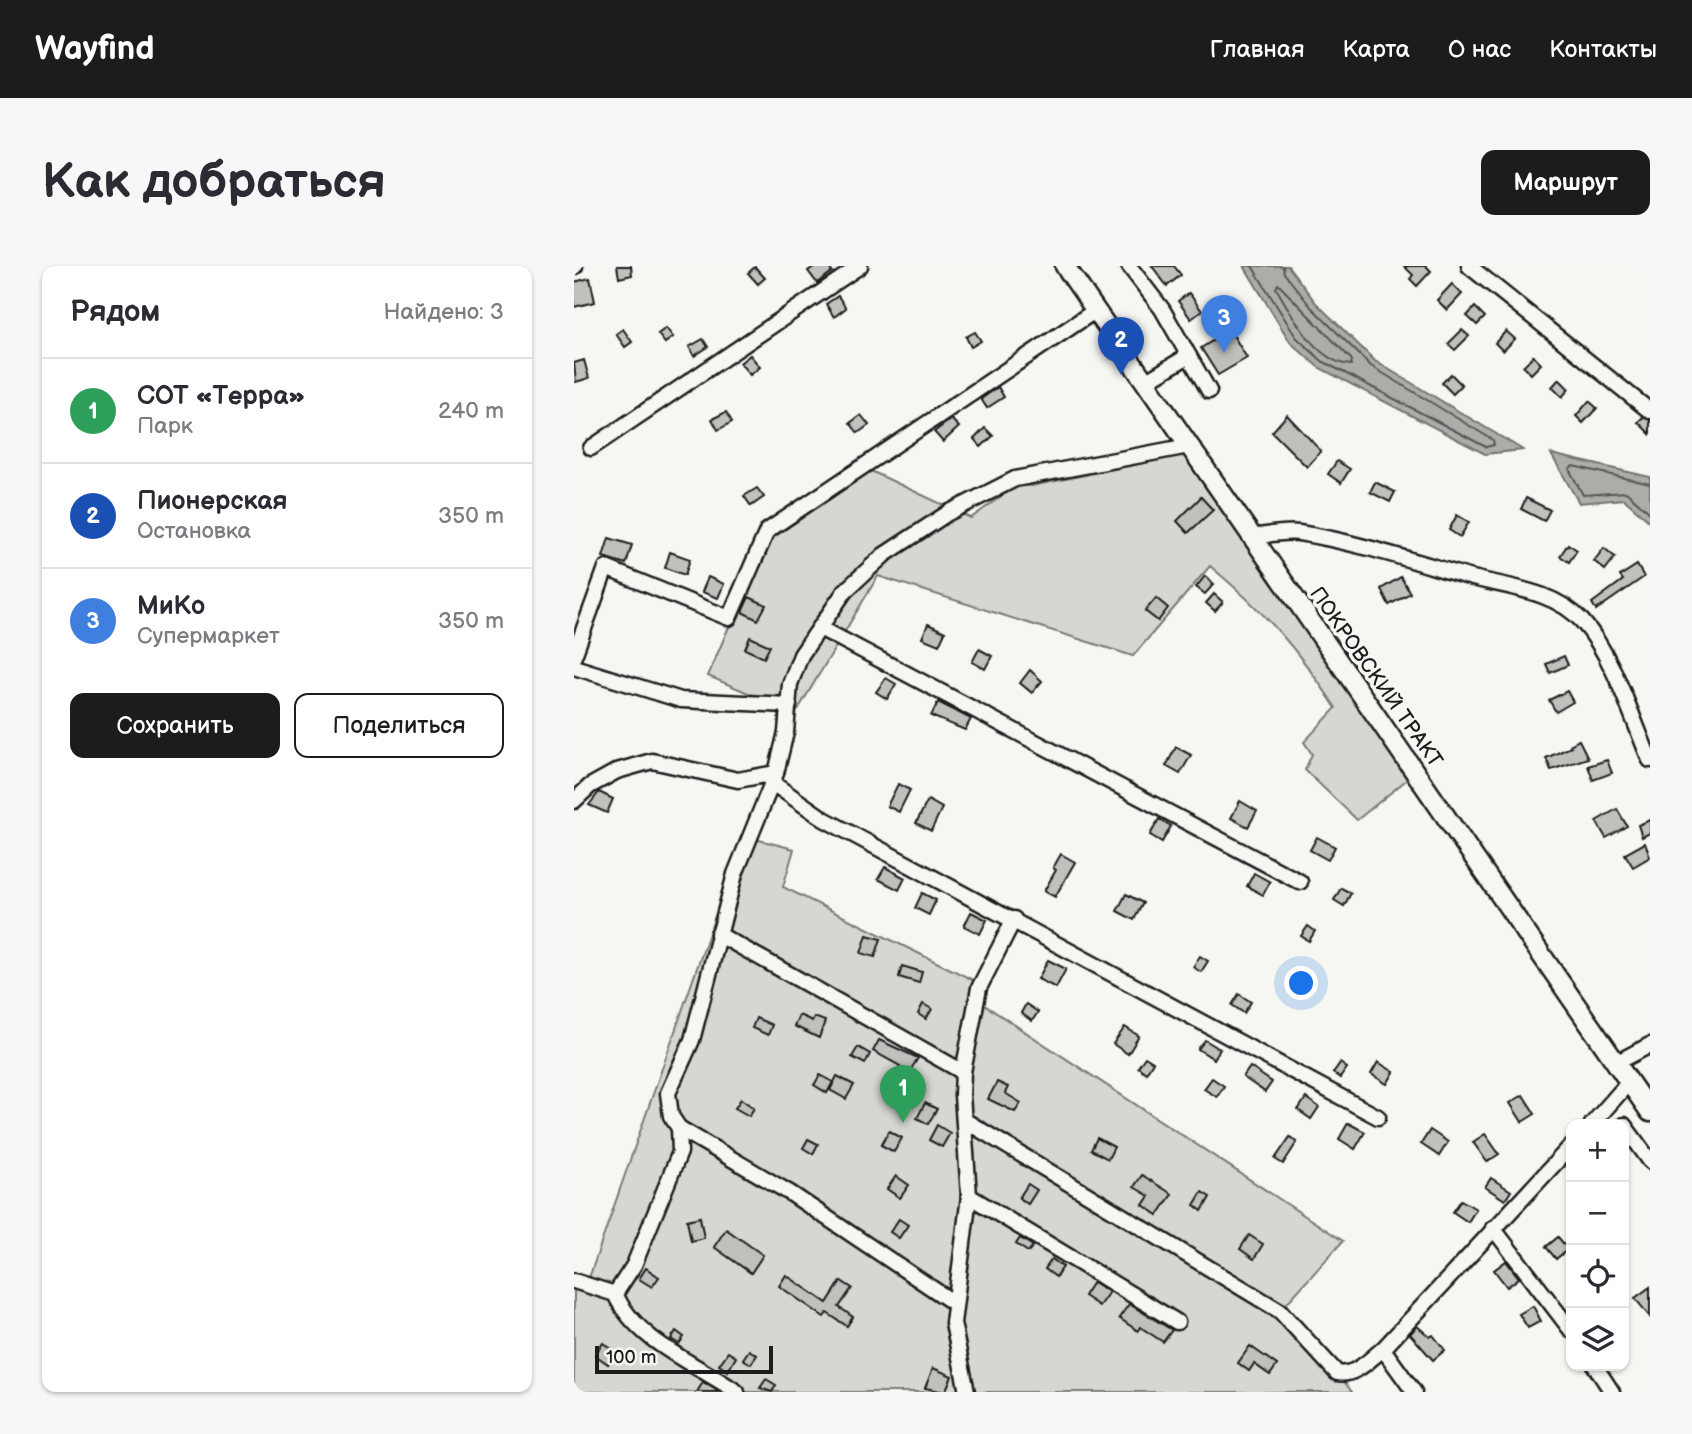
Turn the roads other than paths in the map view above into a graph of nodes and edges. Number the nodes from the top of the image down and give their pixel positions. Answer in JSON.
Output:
{"nodes":[{"id":1,"x":860,"y":266,"type":"edge"},
{"id":2,"x":1065,"y":266,"type":"edge"},
{"id":3,"x":1129,"y":266,"type":"edge"},
{"id":4,"x":1469,"y":266,"type":"edge"},
{"id":5,"x":1096,"y":310,"type":"junction"},
{"id":6,"x":1188,"y":356,"type":"junction"},
{"id":7,"x":1145,"y":382,"type":"junction"},
{"id":8,"x":1209,"y":391,"type":"dead end"},
{"id":9,"x":1650,"y":411,"type":"edge"},
{"id":10,"x":1189,"y":446,"type":"junction"},
{"id":11,"x":591,"y":448,"type":"dead end"},
{"id":12,"x":1252,"y":537,"type":"junction"},
{"id":13,"x":820,"y":628,"type":"junction"},
{"id":14,"x":574,"y":656,"type":"edge"},
{"id":15,"x":574,"y":667,"type":"edge"},
{"id":16,"x":789,"y":705,"type":"junction"},
{"id":17,"x":1650,"y":760,"type":"edge"},
{"id":18,"x":773,"y":778,"type":"junction"},
{"id":19,"x":574,"y":800,"type":"edge"},
{"id":20,"x":1300,"y":882,"type":"dead end"},
{"id":21,"x":1014,"y":919,"type":"junction"},
{"id":22,"x":718,"y":934,"type":"junction"},
{"id":23,"x":1650,"y":1045,"type":"edge"},
{"id":24,"x":1616,"y":1063,"type":"junction"},
{"id":25,"x":963,"y":1072,"type":"junction"},
{"id":26,"x":1629,"y":1082,"type":"junction"},
{"id":27,"x":1610,"y":1106,"type":"junction"},
{"id":28,"x":1650,"y":1112,"type":"edge"},
{"id":29,"x":1378,"y":1117,"type":"dead end"},
{"id":30,"x":1597,"y":1119,"type":"edge"},
{"id":31,"x":1620,"y":1119,"type":"edge"},
{"id":32,"x":964,"y":1120,"type":"junction"},
{"id":33,"x":679,"y":1128,"type":"junction"},
{"id":34,"x":1629,"y":1132,"type":"edge"},
{"id":35,"x":1566,"y":1151,"type":"edge"},
{"id":36,"x":1650,"y":1161,"type":"edge"},
{"id":37,"x":969,"y":1196,"type":"junction"},
{"id":38,"x":1493,"y":1228,"type":"junction"},
{"id":39,"x":574,"y":1282,"type":"edge"},
{"id":40,"x":615,"y":1294,"type":"junction"},
{"id":41,"x":954,"y":1303,"type":"junction"},
{"id":42,"x":1177,"y":1322,"type":"dead end"},
{"id":43,"x":1566,"y":1323,"type":"edge"},
{"id":44,"x":1383,"y":1349,"type":"junction"},
{"id":45,"x":1598,"y":1371,"type":"edge"},
{"id":46,"x":737,"y":1392,"type":"edge"},
{"id":47,"x":967,"y":1392,"type":"edge"},
{"id":48,"x":1414,"y":1392,"type":"edge"},
{"id":49,"x":1612,"y":1392,"type":"edge"}],
"edges":[{"from":1,"to":11,"type":"street"},
{"from":2,"to":5,"type":"main road","name":"ПОКРОВСКИЙ ТРАКТ"},
{"from":3,"to":6,"type":"street"},
{"from":4,"to":9,"type":"street"},
{"from":5,"to":7,"type":"main road","name":"ПОКРОВСКИЙ ТРАКТ"},
{"from":5,"to":14,"type":"street"},
{"from":6,"to":7,"type":"street"},
{"from":6,"to":8,"type":"street"},
{"from":7,"to":10,"type":"main road","name":"ПОКРОВСКИЙ ТРАКТ"},
{"from":10,"to":12,"type":"main road","name":"ПОКРОВСКИЙ ТРАКТ"},
{"from":10,"to":13,"type":"street"},
{"from":12,"to":17,"type":"street"},
{"from":12,"to":24,"type":"main road","name":"ПОКРОВСКИЙ ТРАКТ"},
{"from":13,"to":16,"type":"street"},
{"from":13,"to":20,"type":"street"},
{"from":15,"to":16,"type":"street"},
{"from":16,"to":18,"type":"street"},
{"from":18,"to":19,"type":"street"},
{"from":18,"to":21,"type":"street"},
{"from":18,"to":22,"type":"street"},
{"from":21,"to":25,"type":"street"},
{"from":21,"to":29,"type":"street"},
{"from":22,"to":25,"type":"street"},
{"from":22,"to":33,"type":"street"},
{"from":23,"to":24,"type":"street"},
{"from":24,"to":26,"type":"main road","name":"ПОКРОВСКИЙ ТРАКТ"},
{"from":25,"to":32,"type":"street"},
{"from":26,"to":27,"type":"street"},
{"from":26,"to":28,"type":"main road","name":"ПОКРОВСКИЙ ТРАКТ"},
{"from":27,"to":30,"type":"street"},
{"from":27,"to":31,"type":"street"},
{"from":32,"to":37,"type":"street"},
{"from":32,"to":44,"type":"street"},
{"from":33,"to":40,"type":"street"},
{"from":33,"to":41,"type":"street"},
{"from":34,"to":36,"type":"street"},
{"from":35,"to":38,"type":"street"},
{"from":37,"to":41,"type":"street"},
{"from":37,"to":42,"type":"street"},
{"from":38,"to":43,"type":"street"},
{"from":38,"to":44,"type":"street"},
{"from":39,"to":40,"type":"street"},
{"from":40,"to":46,"type":"street"},
{"from":41,"to":47,"type":"street"},
{"from":44,"to":48,"type":"street"},
{"from":45,"to":49,"type":"street"}]}
